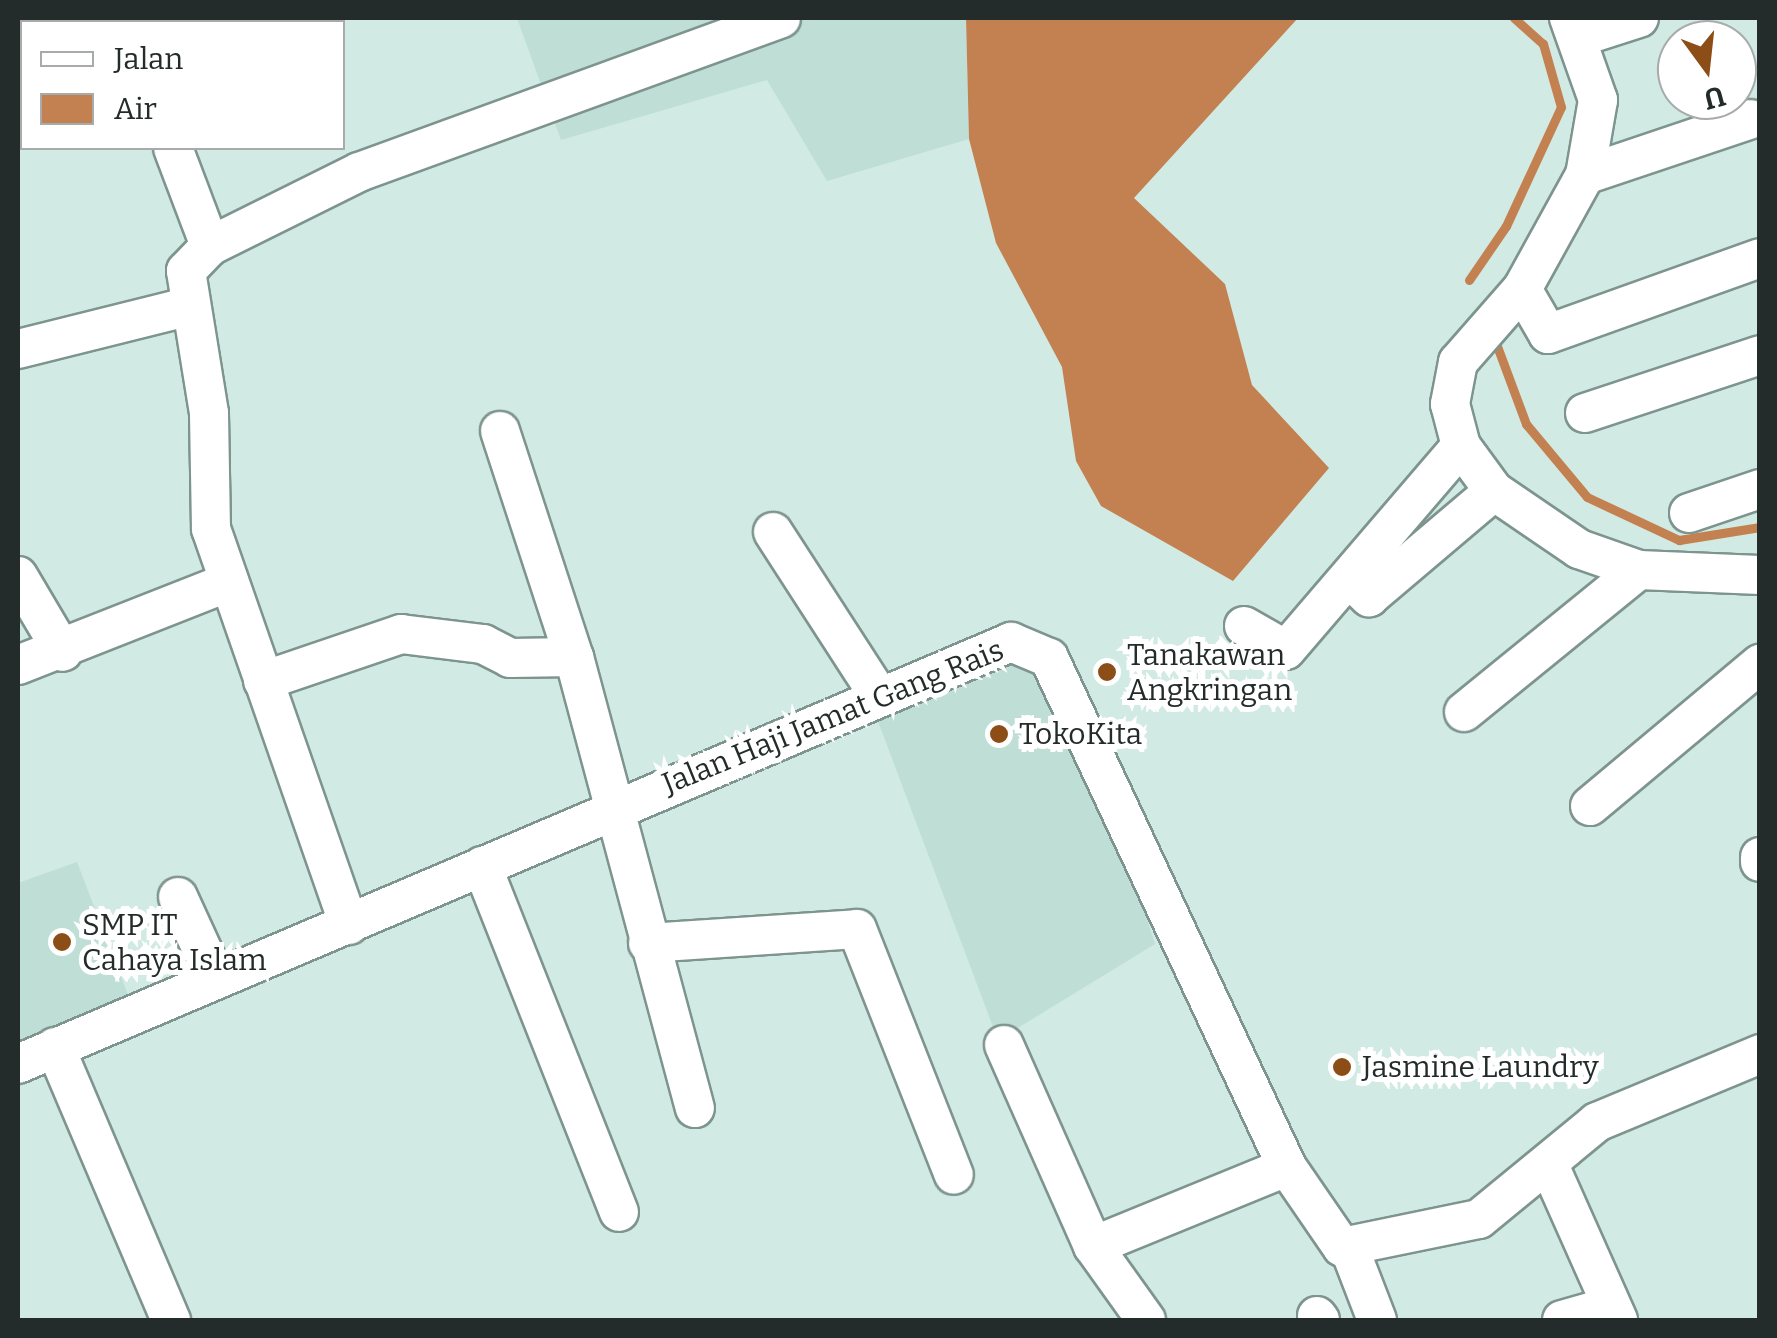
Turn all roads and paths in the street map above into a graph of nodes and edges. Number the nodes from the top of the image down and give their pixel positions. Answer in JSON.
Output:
{"nodes":[{"id":1,"x":781,"y":18,"type":"edge"},
{"id":2,"x":1640,"y":18,"type":"edge"},
{"id":3,"x":1575,"y":27,"type":"edge"},
{"id":4,"x":1751,"y":120,"type":"dead end"},
{"id":5,"x":174,"y":150,"type":"edge"},
{"id":6,"x":1585,"y":175,"type":"junction"},
{"id":7,"x":210,"y":246,"type":"junction"},
{"id":8,"x":1760,"y":258,"type":"edge"},
{"id":9,"x":1522,"y":289,"type":"junction"},
{"id":10,"x":191,"y":306,"type":"junction"},
{"id":11,"x":18,"y":349,"type":"edge"},
{"id":12,"x":1760,"y":355,"type":"edge"},
{"id":13,"x":1585,"y":413,"type":"dead end"},
{"id":14,"x":500,"y":431,"type":"dead end"},
{"id":15,"x":1461,"y":446,"type":"junction"},
{"id":16,"x":1494,"y":490,"type":"junction"},
{"id":17,"x":1760,"y":490,"type":"edge"},
{"id":18,"x":1689,"y":513,"type":"dead end"},
{"id":19,"x":773,"y":532,"type":"dead end"},
{"id":20,"x":1638,"y":570,"type":"junction"},
{"id":21,"x":1760,"y":575,"type":"edge"},
{"id":22,"x":18,"y":576,"type":"edge"},
{"id":23,"x":1348,"y":578,"type":"junction"},
{"id":24,"x":229,"y":582,"type":"junction"},
{"id":25,"x":1244,"y":626,"type":"dead end"},
{"id":26,"x":62,"y":652,"type":"junction"},
{"id":27,"x":574,"y":657,"type":"junction"},
{"id":28,"x":1760,"y":664,"type":"edge"},
{"id":29,"x":18,"y":665,"type":"edge"},
{"id":30,"x":262,"y":681,"type":"junction"},
{"id":31,"x":877,"y":693,"type":"junction"},
{"id":32,"x":1464,"y":712,"type":"dead end"},
{"id":33,"x":1590,"y":806,"type":"dead end"},
{"id":34,"x":610,"y":810,"type":"junction"},
{"id":35,"x":482,"y":866,"type":"junction"},
{"id":36,"x":178,"y":897,"type":"dead end"},
{"id":37,"x":349,"y":925,"type":"junction"},
{"id":38,"x":648,"y":943,"type":"junction"},
{"id":39,"x":216,"y":980,"type":"junction"},
{"id":40,"x":1004,"y":1045,"type":"dead end"},
{"id":41,"x":55,"y":1047,"type":"junction"},
{"id":42,"x":1760,"y":1054,"type":"edge"},
{"id":43,"x":18,"y":1064,"type":"edge"},
{"id":44,"x":695,"y":1108,"type":"dead end"},
{"id":45,"x":1549,"y":1165,"type":"junction"},
{"id":46,"x":1288,"y":1166,"type":"junction"},
{"id":47,"x":954,"y":1174,"type":"dead end"},
{"id":48,"x":618,"y":1212,"type":"dead end"},
{"id":49,"x":1094,"y":1246,"type":"junction"},
{"id":50,"x":1350,"y":1250,"type":"junction"},
{"id":51,"x":1614,"y":1313,"type":"edge"},
{"id":52,"x":171,"y":1320,"type":"edge"},
{"id":53,"x":1146,"y":1320,"type":"edge"},
{"id":54,"x":1377,"y":1320,"type":"edge"},
{"id":55,"x":1562,"y":1320,"type":"edge"}],
"edges":[{"from":1,"to":7,"type":"street"},
{"from":2,"to":3,"type":"street"},
{"from":3,"to":6,"type":"street"},
{"from":4,"to":6,"type":"street"},
{"from":5,"to":7,"type":"street"},
{"from":6,"to":9,"type":"street"},
{"from":7,"to":10,"type":"street"},
{"from":8,"to":9,"type":"street"},
{"from":9,"to":15,"type":"street"},
{"from":10,"to":11,"type":"street"},
{"from":10,"to":24,"type":"street"},
{"from":12,"to":13,"type":"street"},
{"from":14,"to":27,"type":"street"},
{"from":15,"to":16,"type":"street"},
{"from":15,"to":23,"type":"street"},
{"from":16,"to":20,"type":"street"},
{"from":16,"to":23,"type":"street"},
{"from":17,"to":18,"type":"street"},
{"from":19,"to":31,"type":"street"},
{"from":20,"to":21,"type":"street"},
{"from":20,"to":32,"type":"street"},
{"from":22,"to":26,"type":"street"},
{"from":23,"to":25,"type":"street"},
{"from":24,"to":26,"type":"street"},
{"from":24,"to":30,"type":"street"},
{"from":26,"to":29,"type":"street"},
{"from":27,"to":30,"type":"street"},
{"from":27,"to":34,"type":"street"},
{"from":28,"to":33,"type":"street"},
{"from":30,"to":37,"type":"street"},
{"from":31,"to":34,"type":"street","name":"Jalan Haji Jamat Gang Rais"},
{"from":31,"to":46,"type":"street","name":"Jalan Haji Jamat Gang Rais"},
{"from":34,"to":35,"type":"street","name":"Jalan Haji Jamat Gang Rais"},
{"from":34,"to":38,"type":"street"},
{"from":35,"to":37,"type":"street","name":"Jalan Haji Jamat Gang Rais"},
{"from":35,"to":48,"type":"street"},
{"from":36,"to":39,"type":"street"},
{"from":37,"to":39,"type":"street","name":"Jalan Haji Jamat Gang Rais"},
{"from":38,"to":44,"type":"street"},
{"from":38,"to":47,"type":"street"},
{"from":39,"to":41,"type":"street","name":"Jalan Haji Jamat Gang Rais"},
{"from":40,"to":49,"type":"street"},
{"from":41,"to":43,"type":"street","name":"Jalan Haji Jamat Gang Rais"},
{"from":41,"to":52,"type":"street"},
{"from":42,"to":45,"type":"street"},
{"from":45,"to":50,"type":"street"},
{"from":45,"to":51,"type":"street"},
{"from":46,"to":49,"type":"street"},
{"from":46,"to":50,"type":"street","name":"Jalan Haji Jamat Gang Rais"},
{"from":49,"to":53,"type":"street"},
{"from":50,"to":54,"type":"street"},
{"from":51,"to":55,"type":"street"}]}
